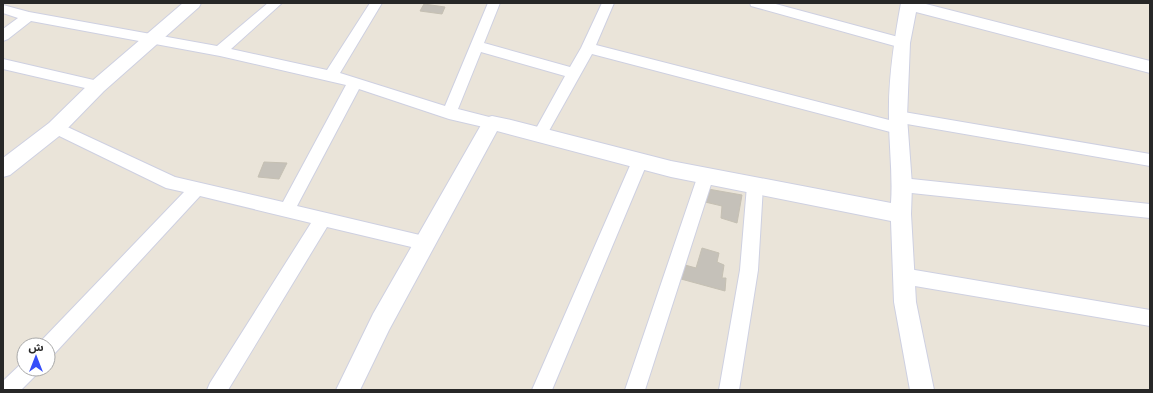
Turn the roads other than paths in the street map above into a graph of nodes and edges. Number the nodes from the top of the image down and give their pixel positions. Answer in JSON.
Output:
{"nodes":[{"id":1,"x":193,"y":3,"type":"edge"},
{"id":2,"x":276,"y":3,"type":"edge"},
{"id":3,"x":376,"y":3,"type":"edge"},
{"id":4,"x":494,"y":3,"type":"edge"},
{"id":5,"x":608,"y":3,"type":"edge"},
{"id":6,"x":756,"y":3,"type":"edge"},
{"id":7,"x":909,"y":4,"type":"edge"},
{"id":8,"x":3,"y":9,"type":"edge"},
{"id":9,"x":29,"y":16,"type":"junction"},
{"id":10,"x":3,"y":36,"type":"edge"},
{"id":11,"x":152,"y":39,"type":"junction"},
{"id":12,"x":902,"y":43,"type":"junction"},
{"id":13,"x":476,"y":46,"type":"junction"},
{"id":14,"x":588,"y":48,"type":"junction"},
{"id":15,"x":220,"y":51,"type":"junction"},
{"id":16,"x":3,"y":64,"type":"edge"},
{"id":17,"x":1150,"y":67,"type":"edge"},
{"id":18,"x":573,"y":73,"type":"junction"},
{"id":19,"x":331,"y":76,"type":"junction"},
{"id":20,"x":355,"y":82,"type":"junction"},
{"id":21,"x":98,"y":86,"type":"junction"},
{"id":22,"x":449,"y":113,"type":"junction"},
{"id":23,"x":898,"y":122,"type":"junction"},
{"id":24,"x":492,"y":124,"type":"junction"},
{"id":25,"x":56,"y":128,"type":"junction"},
{"id":26,"x":540,"y":134,"type":"junction"},
{"id":27,"x":1150,"y":160,"type":"edge"},
{"id":28,"x":640,"y":161,"type":"junction"},
{"id":29,"x":6,"y":164,"type":"edge"},
{"id":30,"x":706,"y":175,"type":"junction"},
{"id":31,"x":902,"y":185,"type":"junction"},
{"id":32,"x":755,"y":186,"type":"junction"},
{"id":33,"x":197,"y":189,"type":"junction"},
{"id":34,"x":287,"y":210,"type":"junction"},
{"id":35,"x":1150,"y":211,"type":"edge"},
{"id":36,"x":901,"y":214,"type":"junction"},
{"id":37,"x":323,"y":219,"type":"junction"},
{"id":38,"x":424,"y":243,"type":"junction"},
{"id":39,"x":903,"y":276,"type":"junction"},
{"id":40,"x":1150,"y":318,"type":"edge"},
{"id":41,"x":56,"y":339,"type":"edge"},
{"id":42,"x":20,"y":377,"type":"edge"},
{"id":43,"x":8,"y":390,"type":"edge"},
{"id":44,"x":217,"y":390,"type":"edge"},
{"id":45,"x":348,"y":390,"type":"edge"},
{"id":46,"x":542,"y":390,"type":"edge"},
{"id":47,"x":635,"y":390,"type":"edge"},
{"id":48,"x":729,"y":390,"type":"edge"},
{"id":49,"x":922,"y":390,"type":"edge"}],
"edges":[{"from":1,"to":11,"type":"street"},
{"from":2,"to":15,"type":"street"},
{"from":3,"to":19,"type":"street"},
{"from":4,"to":13,"type":"street"},
{"from":5,"to":14,"type":"street"},
{"from":6,"to":12,"type":"street"},
{"from":7,"to":12,"type":"street"},
{"from":7,"to":17,"type":"street"},
{"from":8,"to":9,"type":"street"},
{"from":9,"to":10,"type":"street"},
{"from":9,"to":11,"type":"street"},
{"from":11,"to":15,"type":"street"},
{"from":11,"to":21,"type":"street"},
{"from":12,"to":23,"type":"street"},
{"from":13,"to":18,"type":"street"},
{"from":13,"to":22,"type":"street"},
{"from":14,"to":18,"type":"street"},
{"from":14,"to":23,"type":"street"},
{"from":15,"to":19,"type":"street"},
{"from":16,"to":21,"type":"street"},
{"from":18,"to":26,"type":"street"},
{"from":19,"to":20,"type":"street"},
{"from":20,"to":22,"type":"street"},
{"from":20,"to":34,"type":"street"},
{"from":21,"to":25,"type":"street"},
{"from":22,"to":24,"type":"street"},
{"from":23,"to":27,"type":"street"},
{"from":23,"to":31,"type":"street"},
{"from":24,"to":26,"type":"street"},
{"from":24,"to":38,"type":"street"},
{"from":25,"to":29,"type":"street"},
{"from":25,"to":33,"type":"street"},
{"from":26,"to":28,"type":"street"},
{"from":28,"to":30,"type":"street"},
{"from":28,"to":46,"type":"street"},
{"from":30,"to":32,"type":"street"},
{"from":30,"to":47,"type":"street"},
{"from":31,"to":35,"type":"street"},
{"from":31,"to":36,"type":"street"},
{"from":32,"to":36,"type":"street"},
{"from":32,"to":48,"type":"street"},
{"from":33,"to":34,"type":"street"},
{"from":33,"to":41,"type":"street"},
{"from":34,"to":37,"type":"street"},
{"from":36,"to":39,"type":"street"},
{"from":37,"to":38,"type":"street"},
{"from":37,"to":44,"type":"street"},
{"from":38,"to":45,"type":"street"},
{"from":39,"to":40,"type":"street"},
{"from":39,"to":49,"type":"street"},
{"from":42,"to":43,"type":"street"}]}
